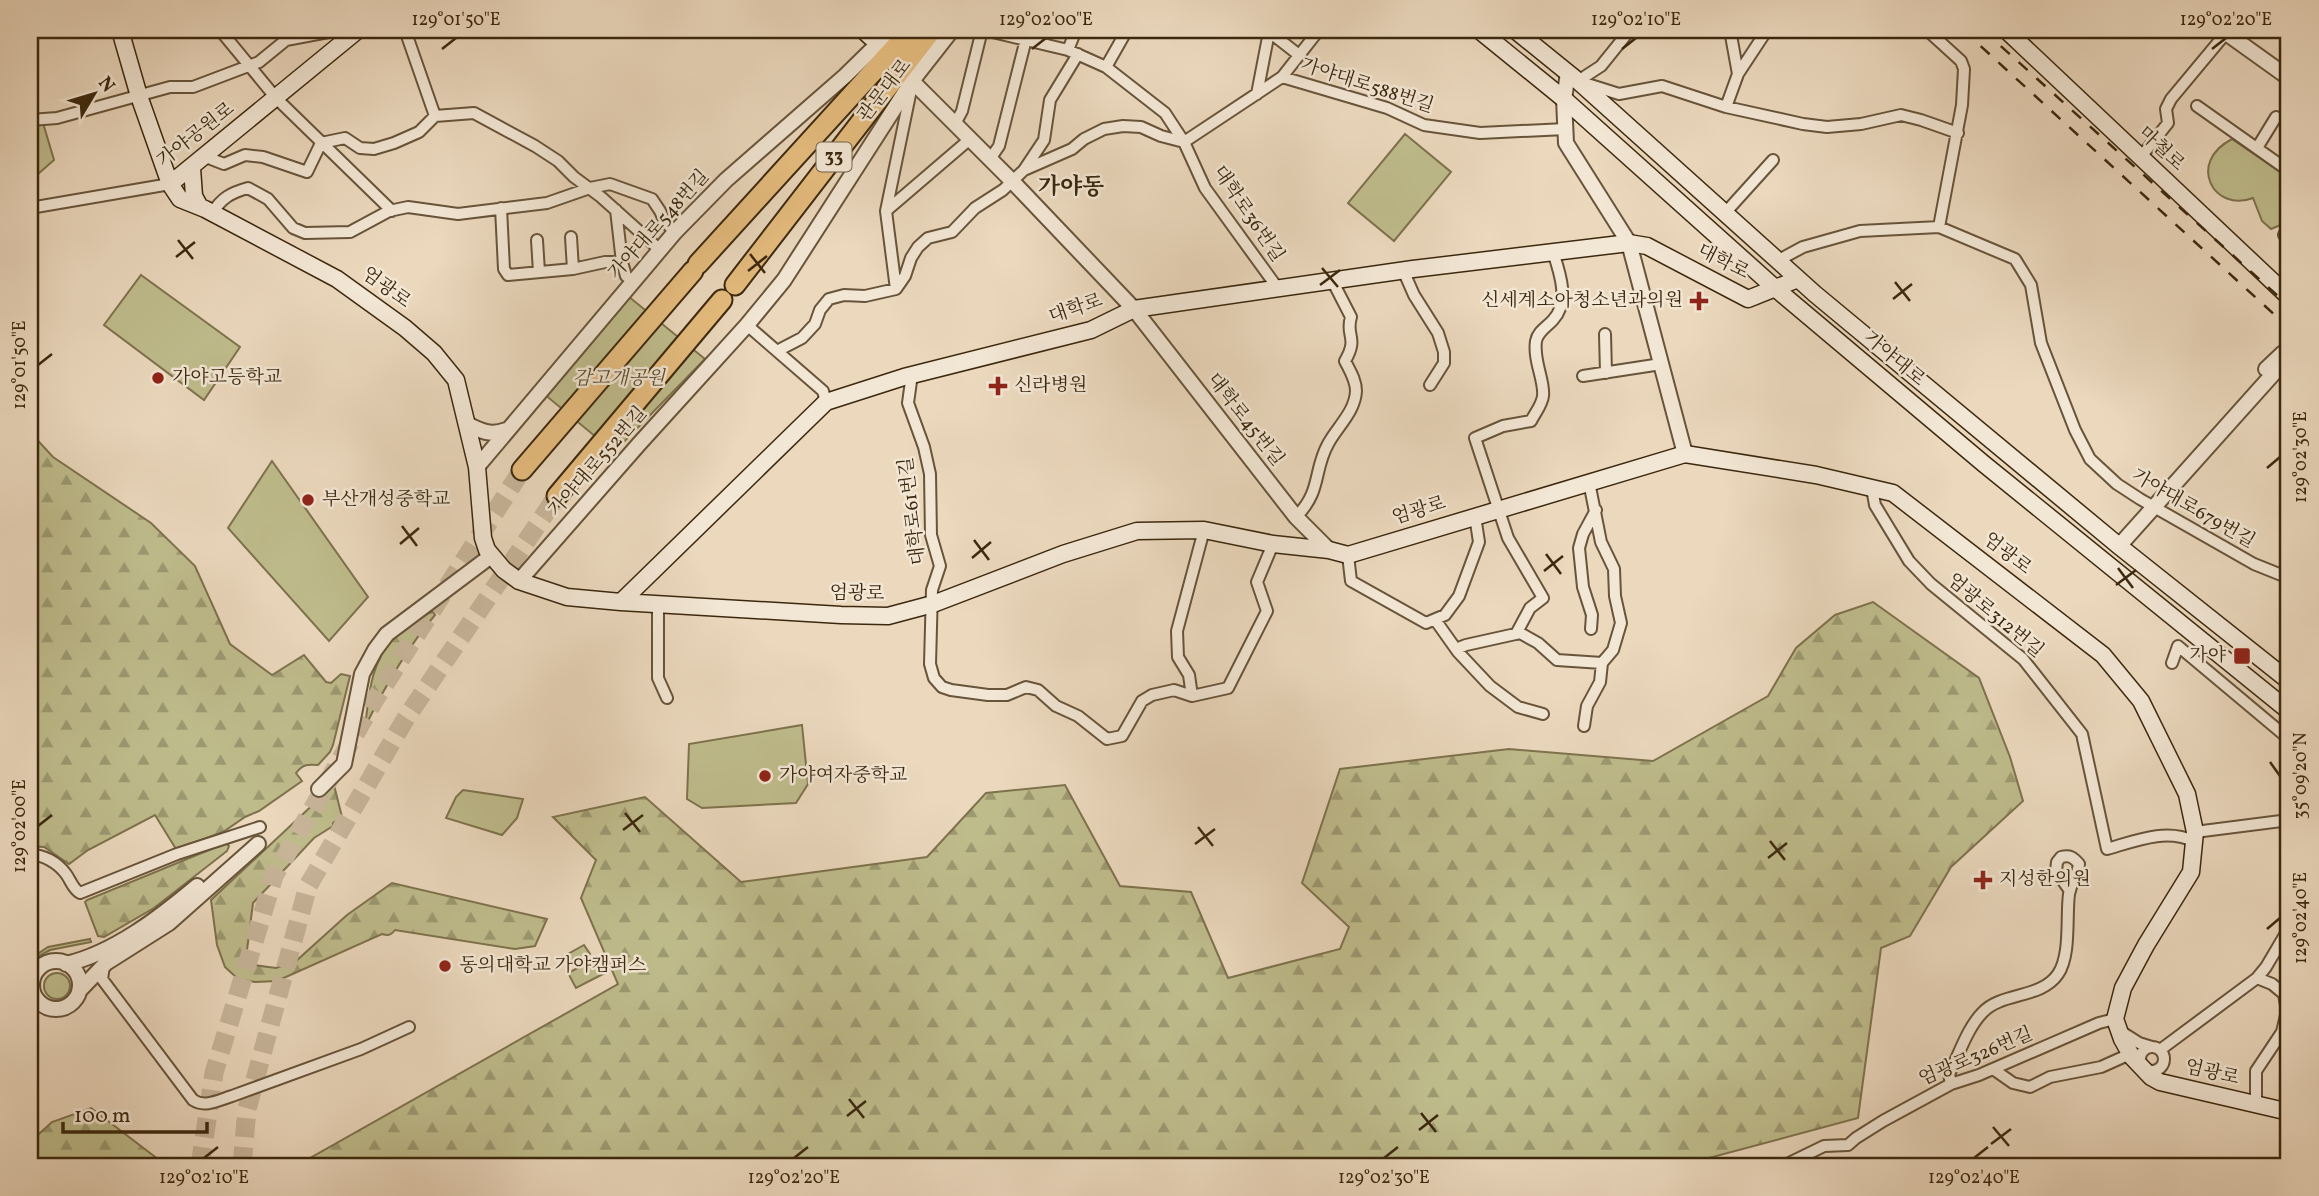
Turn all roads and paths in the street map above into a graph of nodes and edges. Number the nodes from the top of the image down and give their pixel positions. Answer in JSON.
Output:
{"nodes":[{"id":1,"x":120,"y":30,"type":"edge"},
{"id":2,"x":220,"y":30,"type":"edge"},
{"id":3,"x":339,"y":30,"type":"edge"},
{"id":4,"x":358,"y":30,"type":"edge"},
{"id":5,"x":405,"y":30,"type":"edge"},
{"id":6,"x":863,"y":30,"type":"edge"},
{"id":7,"x":892,"y":30,"type":"edge"},
{"id":8,"x":898,"y":30,"type":"edge"},
{"id":9,"x":911,"y":30,"type":"edge"},
{"id":10,"x":933,"y":30,"type":"edge"},
{"id":11,"x":953,"y":30,"type":"edge"},
{"id":12,"x":983,"y":30,"type":"edge"},
{"id":13,"x":1076,"y":30,"type":"edge"},
{"id":14,"x":1127,"y":30,"type":"edge"},
{"id":15,"x":1319,"y":30,"type":"edge"},
{"id":16,"x":1479,"y":30,"type":"edge"},
{"id":17,"x":1516,"y":30,"type":"edge"},
{"id":18,"x":1630,"y":30,"type":"edge"},
{"id":19,"x":1730,"y":30,"type":"edge"},
{"id":20,"x":1767,"y":30,"type":"edge"},
{"id":21,"x":1927,"y":30,"type":"edge"},
{"id":22,"x":2006,"y":30,"type":"edge"},
{"id":23,"x":1268,"y":31,"type":"edge"},
{"id":24,"x":2224,"y":31,"type":"edge"},
{"id":25,"x":1026,"y":39,"type":"junction"},
{"id":26,"x":878,"y":44,"type":"junction"},
{"id":27,"x":1073,"y":52,"type":"junction"},
{"id":28,"x":1299,"y":55,"type":"junction"},
{"id":29,"x":250,"y":66,"type":"junction"},
{"id":30,"x":1105,"y":67,"type":"junction"},
{"id":31,"x":1738,"y":74,"type":"junction"},
{"id":32,"x":1282,"y":77,"type":"junction"},
{"id":33,"x":1573,"y":77,"type":"junction"},
{"id":34,"x":2289,"y":78,"type":"edge"},
{"id":35,"x":912,"y":81,"type":"junction"},
{"id":36,"x":1258,"y":94,"type":"junction"},
{"id":37,"x":139,"y":96,"type":"junction"},
{"id":38,"x":276,"y":98,"type":"junction"},
{"id":39,"x":1564,"y":99,"type":"junction"},
{"id":40,"x":843,"y":104,"type":"junction"},
{"id":41,"x":2197,"y":106,"type":"dead end"},
{"id":42,"x":1726,"y":107,"type":"junction"},
{"id":43,"x":435,"y":116,"type":"junction"},
{"id":44,"x":866,"y":116,"type":"junction"},
{"id":45,"x":2276,"y":117,"type":"dead end"},
{"id":46,"x":30,"y":120,"type":"edge"},
{"id":47,"x":955,"y":124,"type":"junction"},
{"id":48,"x":1566,"y":129,"type":"junction"},
{"id":49,"x":1958,"y":133,"type":"junction"},
{"id":50,"x":970,"y":139,"type":"junction"},
{"id":51,"x":322,"y":142,"type":"junction"},
{"id":52,"x":1184,"y":142,"type":"junction"},
{"id":53,"x":2257,"y":148,"type":"junction"},
{"id":54,"x":206,"y":157,"type":"junction"},
{"id":55,"x":2140,"y":158,"type":"junction"},
{"id":56,"x":990,"y":159,"type":"junction"},
{"id":57,"x":1773,"y":160,"type":"dead end"},
{"id":58,"x":192,"y":168,"type":"junction"},
{"id":59,"x":1024,"y":170,"type":"junction"},
{"id":60,"x":2289,"y":171,"type":"edge"},
{"id":61,"x":1013,"y":181,"type":"junction"},
{"id":62,"x":170,"y":184,"type":"junction"},
{"id":63,"x":590,"y":188,"type":"junction"},
{"id":64,"x":30,"y":208,"type":"edge"},
{"id":65,"x":501,"y":208,"type":"junction"},
{"id":66,"x":206,"y":210,"type":"junction"},
{"id":67,"x":392,"y":211,"type":"junction"},
{"id":68,"x":616,"y":211,"type":"junction"},
{"id":69,"x":886,"y":211,"type":"junction"},
{"id":70,"x":1726,"y":212,"type":"junction"},
{"id":71,"x":1939,"y":228,"type":"junction"},
{"id":72,"x":675,"y":232,"type":"junction"},
{"id":73,"x":571,"y":237,"type":"dead end"},
{"id":74,"x":537,"y":240,"type":"dead end"},
{"id":75,"x":1629,"y":243,"type":"junction"},
{"id":76,"x":660,"y":250,"type":"junction"},
{"id":77,"x":1553,"y":252,"type":"junction"},
{"id":78,"x":1777,"y":261,"type":"junction"},
{"id":79,"x":622,"y":262,"type":"junction"},
{"id":80,"x":573,"y":269,"type":"junction"},
{"id":81,"x":1403,"y":270,"type":"junction"},
{"id":82,"x":539,"y":272,"type":"junction"},
{"id":83,"x":1798,"y":279,"type":"junction"},
{"id":84,"x":634,"y":281,"type":"junction"},
{"id":85,"x":1332,"y":282,"type":"junction"},
{"id":86,"x":735,"y":285,"type":"dead end"},
{"id":87,"x":1775,"y":288,"type":"junction"},
{"id":88,"x":896,"y":289,"type":"junction"},
{"id":89,"x":1279,"y":290,"type":"junction"},
{"id":90,"x":2289,"y":297,"type":"edge"},
{"id":91,"x":722,"y":300,"type":"dead end"},
{"id":92,"x":1134,"y":309,"type":"junction"},
{"id":93,"x":747,"y":325,"type":"junction"},
{"id":94,"x":1605,"y":334,"type":"dead end"},
{"id":95,"x":777,"y":351,"type":"junction"},
{"id":96,"x":1660,"y":361,"type":"junction"},
{"id":97,"x":2287,"y":362,"type":"edge"},
{"id":98,"x":1606,"y":373,"type":"junction"},
{"id":99,"x":912,"y":374,"type":"junction"},
{"id":100,"x":1583,"y":376,"type":"dead end"},
{"id":101,"x":1430,"y":385,"type":"dead end"},
{"id":102,"x":826,"y":402,"type":"junction"},
{"id":103,"x":467,"y":425,"type":"junction"},
{"id":104,"x":506,"y":430,"type":"junction"},
{"id":105,"x":1685,"y":454,"type":"junction"},
{"id":106,"x":477,"y":467,"type":"junction"},
{"id":107,"x":522,"y":470,"type":"tunnel mouth"},
{"id":108,"x":1589,"y":482,"type":"junction"},
{"id":109,"x":1872,"y":488,"type":"junction"},
{"id":110,"x":557,"y":496,"type":"tunnel mouth"},
{"id":111,"x":2154,"y":507,"type":"junction"},
{"id":112,"x":1497,"y":509,"type":"junction"},
{"id":113,"x":1596,"y":510,"type":"junction"},
{"id":114,"x":1475,"y":516,"type":"junction"},
{"id":115,"x":1296,"y":517,"type":"junction"},
{"id":116,"x":1204,"y":530,"type":"junction"},
{"id":117,"x":1273,"y":544,"type":"junction"},
{"id":118,"x":2119,"y":546,"type":"junction"},
{"id":119,"x":1329,"y":550,"type":"junction"},
{"id":120,"x":487,"y":554,"type":"junction"},
{"id":121,"x":1348,"y":555,"type":"junction"},
{"id":122,"x":537,"y":560,"type":"junction"},
{"id":123,"x":2289,"y":578,"type":"edge"},
{"id":124,"x":519,"y":581,"type":"junction"},
{"id":125,"x":621,"y":602,"type":"junction"},
{"id":126,"x":658,"y":604,"type":"junction"},
{"id":127,"x":933,"y":604,"type":"junction"},
{"id":128,"x":1436,"y":621,"type":"junction"},
{"id":129,"x":1591,"y":629,"type":"dead end"},
{"id":130,"x":1516,"y":634,"type":"junction"},
{"id":131,"x":1456,"y":649,"type":"junction"},
{"id":132,"x":1602,"y":663,"type":"junction"},
{"id":133,"x":2172,"y":663,"type":"dead end"},
{"id":134,"x":2289,"y":681,"type":"edge"},
{"id":135,"x":1192,"y":695,"type":"junction"},
{"id":136,"x":667,"y":698,"type":"dead end"},
{"id":137,"x":2289,"y":711,"type":"edge"},
{"id":138,"x":1543,"y":714,"type":"dead end"},
{"id":139,"x":1584,"y":726,"type":"dead end"},
{"id":140,"x":2289,"y":739,"type":"edge"},
{"id":141,"x":317,"y":785,"type":"dead end"},
{"id":142,"x":2289,"y":820,"type":"edge"},
{"id":143,"x":2194,"y":836,"type":"junction"},
{"id":144,"x":256,"y":837,"type":"junction"},
{"id":145,"x":30,"y":855,"type":"edge"},
{"id":146,"x":2070,"y":891,"type":"junction"},
{"id":147,"x":2289,"y":928,"type":"edge"},
{"id":148,"x":66,"y":964,"type":"junction"},
{"id":149,"x":2257,"y":978,"type":"junction"},
{"id":150,"x":89,"y":983,"type":"junction"},
{"id":151,"x":33,"y":999,"type":"edge"},
{"id":152,"x":2116,"y":1024,"type":"junction"},
{"id":153,"x":409,"y":1027,"type":"dead end"},
{"id":154,"x":2156,"y":1048,"type":"junction"},
{"id":155,"x":2130,"y":1054,"type":"junction"},
{"id":156,"x":2143,"y":1068,"type":"junction"},
{"id":157,"x":2161,"y":1068,"type":"junction"},
{"id":158,"x":1993,"y":1069,"type":"junction"},
{"id":159,"x":1951,"y":1084,"type":"junction"},
{"id":160,"x":2172,"y":1086,"type":"junction"},
{"id":161,"x":2256,"y":1104,"type":"junction"},
{"id":162,"x":2289,"y":1112,"type":"edge"},
{"id":163,"x":1701,"y":1166,"type":"edge"},
{"id":164,"x":1725,"y":1166,"type":"edge"},
{"id":165,"x":1783,"y":1166,"type":"edge"}],
"edges":[{"from":1,"to":37,"type":"main road"},
{"from":2,"to":29,"type":"street"},
{"from":3,"to":29,"type":"street"},
{"from":4,"to":38,"type":"main road","name":"가야공원로"},
{"from":5,"to":43,"type":"street"},
{"from":6,"to":26,"type":"main road"},
{"from":7,"to":26,"type":"street","name":"가야대로548번길"},
{"from":8,"to":40,"type":"street"},
{"from":9,"to":40,"type":"highway","name":"관문대로","number":"33"},
{"from":10,"to":44,"type":"highway","name":"관문대로","number":"33"},
{"from":11,"to":35,"type":"street","name":"가야대로552번길"},
{"from":11,"to":44,"type":"street","name":"가야대로552번길"},
{"from":12,"to":25,"type":"street","name":"대학로36번길"},
{"from":12,"to":47,"type":"street"},
{"from":13,"to":27,"type":"street"},
{"from":14,"to":30,"type":"street"},
{"from":15,"to":28,"type":"street"},
{"from":16,"to":39,"type":"main road","name":"가야대로"},
{"from":17,"to":33,"type":"main road","name":"가야대로"},
{"from":18,"to":33,"type":"street"},
{"from":19,"to":31,"type":"street"},
{"from":20,"to":31,"type":"street"},
{"from":21,"to":49,"type":"street"},
{"from":22,"to":55,"type":"main road","name":"마철로"},
{"from":23,"to":28,"type":"street"},
{"from":23,"to":36,"type":"street"},
{"from":24,"to":34,"type":"street"},
{"from":24,"to":55,"type":"street"},
{"from":25,"to":27,"type":"street","name":"대학로36번길"},
{"from":25,"to":56,"type":"street"},
{"from":26,"to":72,"type":"street","name":"가야대로548번길"},
{"from":27,"to":30,"type":"street","name":"대학로36번길"},
{"from":27,"to":59,"type":"street"},
{"from":28,"to":32,"type":"street"},
{"from":29,"to":37,"type":"street"},
{"from":29,"to":38,"type":"street"},
{"from":30,"to":52,"type":"street","name":"대학로36번길"},
{"from":31,"to":42,"type":"street"},
{"from":32,"to":36,"type":"street"},
{"from":32,"to":48,"type":"street","name":"가야대로588번길"},
{"from":33,"to":39,"type":"street"},
{"from":33,"to":42,"type":"street"},
{"from":33,"to":70,"type":"main road","name":"가야대로"},
{"from":35,"to":47,"type":"street","name":"대학로45번길"},
{"from":35,"to":69,"type":"street"},
{"from":35,"to":93,"type":"street","name":"가야대로552번길"},
{"from":36,"to":52,"type":"street"},
{"from":37,"to":46,"type":"street"},
{"from":37,"to":62,"type":"main road"},
{"from":38,"to":51,"type":"street"},
{"from":38,"to":54,"type":"main road","name":"가야공원로"},
{"from":39,"to":48,"type":"street"},
{"from":39,"to":87,"type":"main road","name":"가야대로"},
{"from":40,"to":107,"type":"highway","name":"관문대로","number":"33"},
{"from":41,"to":53,"type":"street"},
{"from":42,"to":49,"type":"street"},
{"from":43,"to":51,"type":"street"},
{"from":43,"to":63,"type":"street"},
{"from":44,"to":86,"type":"highway","name":"관문대로","number":"33"},
{"from":45,"to":53,"type":"street"},
{"from":47,"to":50,"type":"street","name":"대학로45번길"},
{"from":48,"to":75,"type":"street"},
{"from":49,"to":71,"type":"street"},
{"from":50,"to":56,"type":"street","name":"대학로45번길"},
{"from":50,"to":69,"type":"street"},
{"from":51,"to":54,"type":"street"},
{"from":51,"to":67,"type":"street"},
{"from":52,"to":59,"type":"street"},
{"from":52,"to":89,"type":"street","name":"대학로36번길"},
{"from":53,"to":60,"type":"street"},
{"from":54,"to":58,"type":"main road","name":"가야공원로"},
{"from":55,"to":90,"type":"main road","name":"마철로"},
{"from":56,"to":61,"type":"street","name":"대학로45번길"},
{"from":57,"to":70,"type":"street"},
{"from":58,"to":62,"type":"main road","name":"가야공원로"},
{"from":58,"to":66,"type":"main road"},
{"from":59,"to":61,"type":"street"},
{"from":61,"to":88,"type":"street"},
{"from":61,"to":92,"type":"street","name":"대학로45번길"},
{"from":62,"to":64,"type":"street","name":"가야공원로"},
{"from":62,"to":66,"type":"main road","name":"엄광로"},
{"from":63,"to":65,"type":"street"},
{"from":63,"to":68,"type":"street"},
{"from":63,"to":72,"type":"street"},
{"from":65,"to":67,"type":"street"},
{"from":65,"to":82,"type":"street"},
{"from":66,"to":67,"type":"street"},
{"from":66,"to":103,"type":"main road","name":"엄광로"},
{"from":68,"to":76,"type":"street"},
{"from":68,"to":79,"type":"street"},
{"from":69,"to":88,"type":"street"},
{"from":70,"to":78,"type":"main road","name":"가야대로"},
{"from":71,"to":78,"type":"street","name":"가야대로679번길"},
{"from":71,"to":111,"type":"street","name":"가야대로679번길"},
{"from":72,"to":76,"type":"street","name":"가야대로548번길"},
{"from":73,"to":80,"type":"street"},
{"from":74,"to":82,"type":"street"},
{"from":75,"to":77,"type":"main road","name":"대학로"},
{"from":75,"to":87,"type":"main road","name":"대학로"},
{"from":75,"to":96,"type":"street"},
{"from":76,"to":84,"type":"street","name":"가야대로548번길"},
{"from":77,"to":81,"type":"main road","name":"대학로"},
{"from":77,"to":112,"type":"street"},
{"from":78,"to":83,"type":"main road","name":"가야대로"},
{"from":79,"to":80,"type":"street"},
{"from":79,"to":84,"type":"street"},
{"from":80,"to":82,"type":"street"},
{"from":81,"to":85,"type":"main road","name":"대학로"},
{"from":81,"to":101,"type":"street"},
{"from":83,"to":87,"type":"main road","name":"대학로"},
{"from":83,"to":118,"type":"main road","name":"가야대로"},
{"from":84,"to":104,"type":"street","name":"가야대로548번길"},
{"from":85,"to":89,"type":"main road","name":"대학로"},
{"from":85,"to":115,"type":"street"},
{"from":87,"to":137,"type":"main road","name":"가야대로"},
{"from":88,"to":95,"type":"street"},
{"from":89,"to":92,"type":"main road","name":"대학로"},
{"from":91,"to":110,"type":"highway"},
{"from":92,"to":99,"type":"main road","name":"대학로"},
{"from":92,"to":115,"type":"street","name":"대학로45번길"},
{"from":93,"to":95,"type":"street"},
{"from":93,"to":122,"type":"street","name":"가야대로552번길"},
{"from":94,"to":98,"type":"street"},
{"from":95,"to":102,"type":"street"},
{"from":96,"to":98,"type":"street"},
{"from":96,"to":105,"type":"street"},
{"from":97,"to":111,"type":"street"},
{"from":98,"to":100,"type":"street"},
{"from":99,"to":102,"type":"main road","name":"대학로"},
{"from":99,"to":127,"type":"street","name":"대학로61번길"},
{"from":102,"to":125,"type":"main road","name":"대학로"},
{"from":103,"to":104,"type":"street"},
{"from":103,"to":106,"type":"main road","name":"엄광로"},
{"from":104,"to":106,"type":"street","name":"가야대로548번길"},
{"from":105,"to":108,"type":"main road","name":"엄광로"},
{"from":105,"to":109,"type":"main road","name":"엄광로"},
{"from":106,"to":120,"type":"main road","name":"엄광로"},
{"from":108,"to":112,"type":"main road","name":"엄광로"},
{"from":108,"to":113,"type":"street"},
{"from":109,"to":143,"type":"main road","name":"엄광로"},
{"from":109,"to":143,"type":"street","name":"엄광로312번길"},
{"from":111,"to":118,"type":"street"},
{"from":111,"to":123,"type":"street","name":"가야대로679번길"},
{"from":112,"to":114,"type":"main road","name":"엄광로"},
{"from":112,"to":130,"type":"street"},
{"from":113,"to":129,"type":"street"},
{"from":113,"to":132,"type":"street"},
{"from":114,"to":121,"type":"main road","name":"엄광로"},
{"from":114,"to":128,"type":"street"},
{"from":115,"to":119,"type":"street","name":"대학로45번길"},
{"from":116,"to":117,"type":"main road","name":"엄광로"},
{"from":116,"to":127,"type":"main road","name":"엄광로"},
{"from":116,"to":135,"type":"street"},
{"from":117,"to":119,"type":"main road","name":"엄광로"},
{"from":117,"to":135,"type":"street"},
{"from":118,"to":134,"type":"main road","name":"가야대로"},
{"from":119,"to":121,"type":"main road","name":"엄광로"},
{"from":120,"to":122,"type":"street"},
{"from":120,"to":124,"type":"main road","name":"엄광로"},
{"from":120,"to":141,"type":"street"},
{"from":121,"to":128,"type":"street"},
{"from":122,"to":124,"type":"street","name":"가야대로552번길"},
{"from":124,"to":125,"type":"main road","name":"엄광로"},
{"from":125,"to":126,"type":"main road","name":"엄광로"},
{"from":126,"to":127,"type":"main road","name":"엄광로"},
{"from":126,"to":136,"type":"street"},
{"from":127,"to":135,"type":"street","name":"대학로61번길"},
{"from":128,"to":131,"type":"street"},
{"from":130,"to":131,"type":"street"},
{"from":130,"to":132,"type":"street"},
{"from":131,"to":138,"type":"street"},
{"from":132,"to":139,"type":"street"},
{"from":133,"to":140,"type":"street"},
{"from":142,"to":143,"type":"street"},
{"from":143,"to":152,"type":"main road","name":"엄광로"},
{"from":144,"to":145,"type":"street"},
{"from":144,"to":148,"type":"street"},
{"from":144,"to":150,"type":"street"},
{"from":146,"to":146,"type":"street"},
{"from":146,"to":159,"type":"street"},
{"from":147,"to":149,"type":"street"},
{"from":148,"to":150,"type":"street"},
{"from":148,"to":151,"type":"street"},
{"from":149,"to":154,"type":"street"},
{"from":149,"to":161,"type":"street"},
{"from":150,"to":151,"type":"street"},
{"from":150,"to":153,"type":"street"},
{"from":152,"to":154,"type":"street"},
{"from":152,"to":155,"type":"main road","name":"엄광로"},
{"from":152,"to":158,"type":"street","name":"엄광로326번길"},
{"from":154,"to":156,"type":"street"},
{"from":154,"to":157,"type":"street"},
{"from":155,"to":156,"type":"main road","name":"엄광로"},
{"from":155,"to":158,"type":"street"},
{"from":156,"to":157,"type":"street"},
{"from":156,"to":160,"type":"main road","name":"엄광로"},
{"from":157,"to":160,"type":"street"},
{"from":158,"to":159,"type":"street","name":"엄광로326번길"},
{"from":159,"to":165,"type":"street","name":"엄광로326번길"},
{"from":160,"to":161,"type":"main road","name":"엄광로"},
{"from":161,"to":162,"type":"main road","name":"엄광로"},
{"from":163,"to":164,"type":"street"}]}
